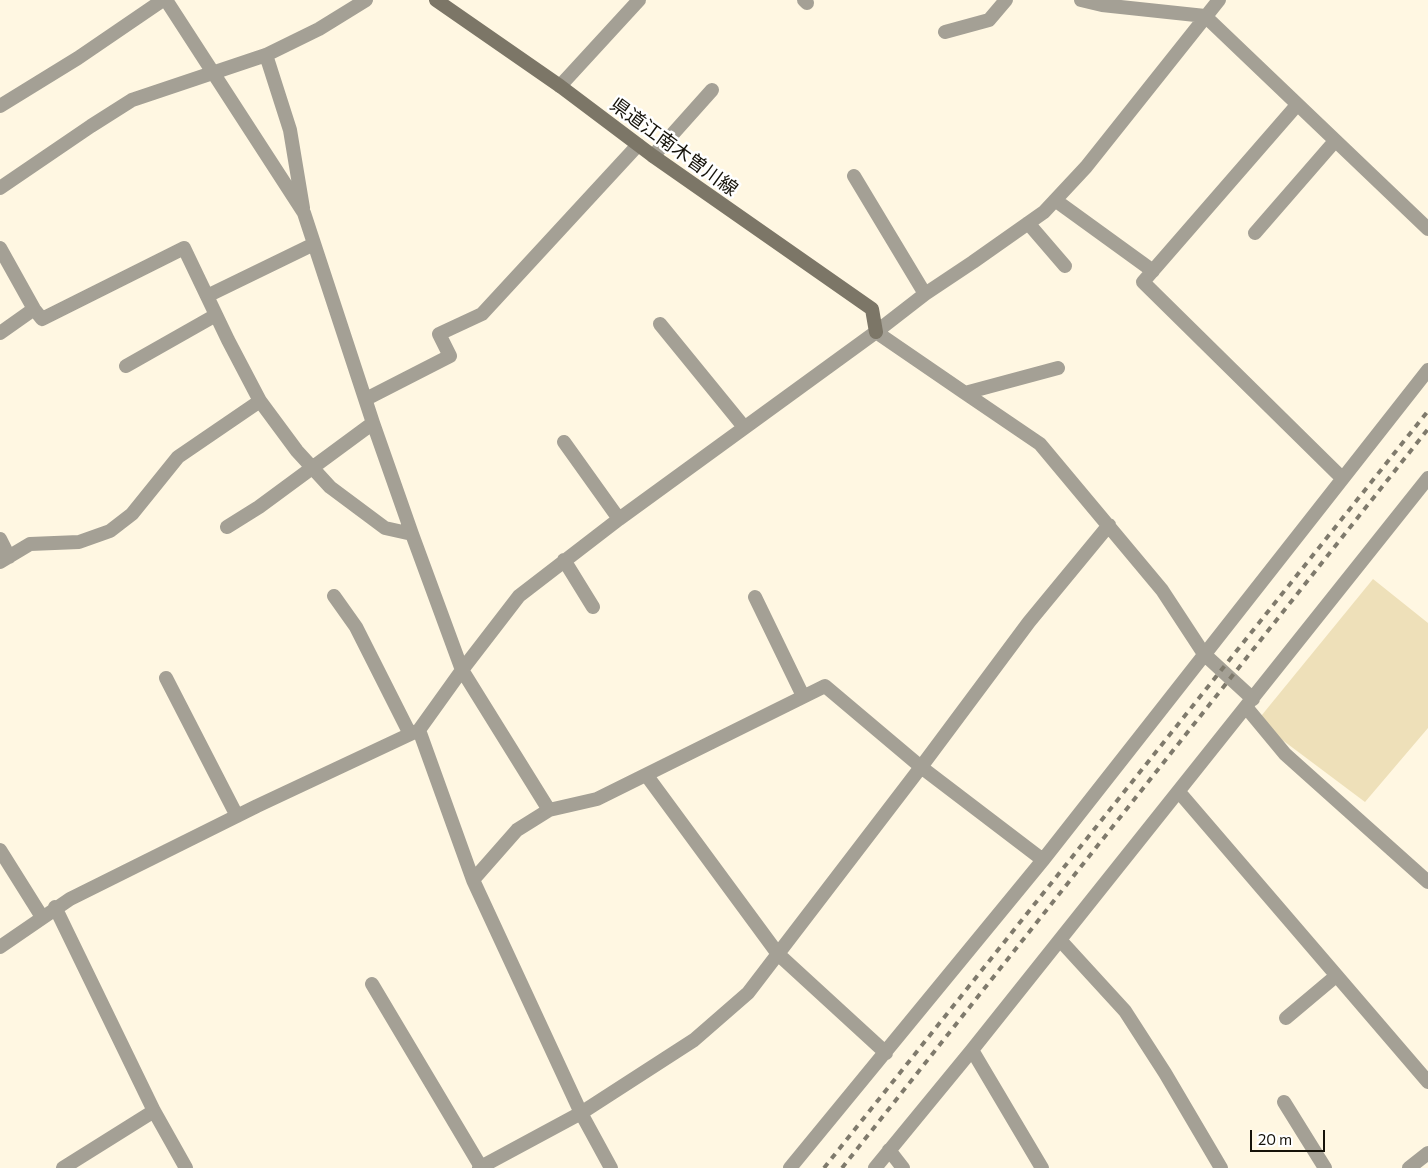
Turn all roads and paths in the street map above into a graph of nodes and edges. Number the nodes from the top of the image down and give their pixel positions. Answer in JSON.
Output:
{"nodes":[{"id":1,"x":164,"y":0,"type":"edge"},
{"id":2,"x":366,"y":0,"type":"edge"},
{"id":3,"x":436,"y":0,"type":"edge"},
{"id":4,"x":640,"y":0,"type":"edge"},
{"id":5,"x":1006,"y":0,"type":"edge"},
{"id":6,"x":1081,"y":0,"type":"edge"},
{"id":7,"x":1219,"y":0,"type":"edge"},
{"id":8,"x":1205,"y":16,"type":"junction"},
{"id":9,"x":945,"y":32,"type":"dead end"},
{"id":10,"x":266,"y":55,"type":"junction"},
{"id":11,"x":214,"y":72,"type":"junction"},
{"id":12,"x":560,"y":86,"type":"junction"},
{"id":13,"x":712,"y":90,"type":"dead end"},
{"id":14,"x":1297,"y":105,"type":"junction"},
{"id":15,"x":0,"y":106,"type":"edge"},
{"id":16,"x":1334,"y":140,"type":"junction"},
{"id":17,"x":638,"y":145,"type":"junction"},
{"id":18,"x":653,"y":156,"type":"junction"},
{"id":19,"x":854,"y":176,"type":"dead end"},
{"id":20,"x":0,"y":188,"type":"edge"},
{"id":21,"x":1055,"y":200,"type":"junction"},
{"id":22,"x":304,"y":213,"type":"junction"},
{"id":23,"x":1028,"y":224,"type":"junction"},
{"id":24,"x":1428,"y":229,"type":"edge"},
{"id":25,"x":1255,"y":233,"type":"dead end"},
{"id":26,"x":314,"y":244,"type":"junction"},
{"id":27,"x":0,"y":248,"type":"edge"},
{"id":28,"x":1065,"y":266,"type":"dead end"},
{"id":29,"x":1152,"y":271,"type":"junction"},
{"id":30,"x":925,"y":294,"type":"junction"},
{"id":31,"x":207,"y":296,"type":"junction"},
{"id":32,"x":34,"y":309,"type":"junction"},
{"id":33,"x":216,"y":316,"type":"junction"},
{"id":34,"x":660,"y":324,"type":"dead end"},
{"id":35,"x":876,"y":332,"type":"junction"},
{"id":36,"x":0,"y":333,"type":"edge"},
{"id":37,"x":126,"y":366,"type":"dead end"},
{"id":38,"x":1058,"y":368,"type":"dead end"},
{"id":39,"x":1428,"y":370,"type":"edge"},
{"id":40,"x":965,"y":393,"type":"junction"},
{"id":41,"x":366,"y":399,"type":"junction"},
{"id":42,"x":260,"y":401,"type":"junction"},
{"id":43,"x":373,"y":422,"type":"junction"},
{"id":44,"x":744,"y":427,"type":"junction"},
{"id":45,"x":564,"y":442,"type":"dead end"},
{"id":46,"x":311,"y":467,"type":"junction"},
{"id":47,"x":1342,"y":478,"type":"junction"},
{"id":48,"x":1428,"y":478,"type":"edge"},
{"id":49,"x":619,"y":519,"type":"junction"},
{"id":50,"x":1109,"y":525,"type":"junction"},
{"id":51,"x":227,"y":527,"type":"dead end"},
{"id":52,"x":412,"y":534,"type":"junction"},
{"id":53,"x":0,"y":539,"type":"edge"},
{"id":54,"x":5,"y":560,"type":"edge"},
{"id":55,"x":564,"y":560,"type":"junction"},
{"id":56,"x":334,"y":596,"type":"dead end"},
{"id":57,"x":755,"y":597,"type":"dead end"},
{"id":58,"x":593,"y":607,"type":"dead end"},
{"id":59,"x":1204,"y":654,"type":"junction"},
{"id":60,"x":462,"y":670,"type":"junction"},
{"id":61,"x":166,"y":678,"type":"dead end"},
{"id":62,"x":803,"y":696,"type":"junction"},
{"id":63,"x":1249,"y":703,"type":"junction"},
{"id":64,"x":415,"y":732,"type":"junction"},
{"id":65,"x":921,"y":768,"type":"junction"},
{"id":66,"x":647,"y":776,"type":"junction"},
{"id":67,"x":1179,"y":792,"type":"junction"},
{"id":68,"x":549,"y":810,"type":"junction"},
{"id":69,"x":237,"y":816,"type":"junction"},
{"id":70,"x":0,"y":850,"type":"edge"},
{"id":71,"x":1043,"y":860,"type":"junction"},
{"id":72,"x":473,"y":880,"type":"junction"},
{"id":73,"x":1428,"y":882,"type":"edge"},
{"id":74,"x":55,"y":907,"type":"junction"},
{"id":75,"x":42,"y":917,"type":"junction"},
{"id":76,"x":1060,"y":940,"type":"junction"},
{"id":77,"x":0,"y":947,"type":"edge"},
{"id":78,"x":778,"y":954,"type":"junction"},
{"id":79,"x":1336,"y":976,"type":"junction"},
{"id":80,"x":372,"y":984,"type":"dead end"},
{"id":81,"x":1286,"y":1018,"type":"dead end"},
{"id":82,"x":972,"y":1050,"type":"junction"},
{"id":83,"x":886,"y":1053,"type":"junction"},
{"id":84,"x":1428,"y":1082,"type":"edge"},
{"id":85,"x":1284,"y":1102,"type":"dead end"},
{"id":86,"x":154,"y":1111,"type":"junction"},
{"id":87,"x":581,"y":1113,"type":"junction"},
{"id":88,"x":889,"y":1150,"type":"junction"},
{"id":89,"x":1428,"y":1153,"type":"edge"},
{"id":90,"x":480,"y":1167,"type":"edge"},
{"id":91,"x":63,"y":1168,"type":"edge"},
{"id":92,"x":186,"y":1168,"type":"edge"},
{"id":93,"x":611,"y":1168,"type":"edge"},
{"id":94,"x":790,"y":1168,"type":"edge"},
{"id":95,"x":876,"y":1168,"type":"edge"},
{"id":96,"x":903,"y":1168,"type":"edge"},
{"id":97,"x":1042,"y":1168,"type":"edge"},
{"id":98,"x":1221,"y":1168,"type":"edge"},
{"id":99,"x":1325,"y":1168,"type":"edge"},
{"id":100,"x":1409,"y":1168,"type":"edge"}],
"edges":[{"from":1,"to":11,"type":"street"},
{"from":1,"to":15,"type":"street"},
{"from":2,"to":10,"type":"street"},
{"from":3,"to":12,"type":"main road","name":"県道江南木曽川線"},
{"from":4,"to":12,"type":"street"},
{"from":5,"to":9,"type":"street"},
{"from":6,"to":8,"type":"street"},
{"from":7,"to":8,"type":"street"},
{"from":8,"to":14,"type":"street"},
{"from":8,"to":21,"type":"street"},
{"from":10,"to":11,"type":"street"},
{"from":10,"to":22,"type":"street"},
{"from":11,"to":20,"type":"street"},
{"from":11,"to":22,"type":"street"},
{"from":12,"to":17,"type":"main road","name":"県道江南木曽川線"},
{"from":13,"to":18,"type":"street"},
{"from":14,"to":16,"type":"street"},
{"from":14,"to":29,"type":"street"},
{"from":16,"to":24,"type":"street"},
{"from":16,"to":25,"type":"street"},
{"from":17,"to":18,"type":"main road","name":"県道江南木曽川線"},
{"from":17,"to":41,"type":"street"},
{"from":18,"to":35,"type":"main road","name":"県道江南木曽川線"},
{"from":19,"to":30,"type":"street"},
{"from":21,"to":23,"type":"street"},
{"from":21,"to":29,"type":"street"},
{"from":22,"to":26,"type":"street"},
{"from":23,"to":28,"type":"street"},
{"from":23,"to":30,"type":"street"},
{"from":26,"to":31,"type":"street"},
{"from":26,"to":41,"type":"street"},
{"from":27,"to":32,"type":"street"},
{"from":29,"to":47,"type":"street"},
{"from":30,"to":35,"type":"street"},
{"from":31,"to":32,"type":"street"},
{"from":31,"to":33,"type":"street"},
{"from":32,"to":36,"type":"street"},
{"from":33,"to":37,"type":"street"},
{"from":33,"to":42,"type":"street"},
{"from":34,"to":44,"type":"street"},
{"from":35,"to":40,"type":"street"},
{"from":35,"to":44,"type":"street"},
{"from":38,"to":40,"type":"street"},
{"from":39,"to":47,"type":"street"},
{"from":40,"to":50,"type":"street"},
{"from":41,"to":43,"type":"street"},
{"from":42,"to":46,"type":"street"},
{"from":42,"to":54,"type":"street"},
{"from":43,"to":46,"type":"street"},
{"from":43,"to":52,"type":"street"},
{"from":44,"to":49,"type":"street"},
{"from":45,"to":49,"type":"street"},
{"from":46,"to":51,"type":"street"},
{"from":46,"to":52,"type":"street"},
{"from":47,"to":59,"type":"street"},
{"from":48,"to":63,"type":"street"},
{"from":49,"to":55,"type":"street"},
{"from":50,"to":59,"type":"street"},
{"from":50,"to":65,"type":"street"},
{"from":52,"to":60,"type":"street"},
{"from":53,"to":54,"type":"street"},
{"from":55,"to":58,"type":"street"},
{"from":55,"to":60,"type":"street"},
{"from":56,"to":64,"type":"street"},
{"from":57,"to":62,"type":"street"},
{"from":59,"to":63,"type":"street"},
{"from":59,"to":71,"type":"street"},
{"from":60,"to":64,"type":"street"},
{"from":60,"to":68,"type":"street"},
{"from":61,"to":69,"type":"street"},
{"from":62,"to":65,"type":"street"},
{"from":62,"to":66,"type":"street"},
{"from":63,"to":67,"type":"street"},
{"from":63,"to":73,"type":"street"},
{"from":64,"to":69,"type":"street"},
{"from":64,"to":72,"type":"street"},
{"from":65,"to":71,"type":"street"},
{"from":65,"to":78,"type":"street"},
{"from":66,"to":68,"type":"street"},
{"from":66,"to":78,"type":"street"},
{"from":67,"to":76,"type":"street"},
{"from":67,"to":79,"type":"street"},
{"from":68,"to":72,"type":"street"},
{"from":69,"to":74,"type":"street"},
{"from":70,"to":75,"type":"street"},
{"from":71,"to":83,"type":"street"},
{"from":72,"to":87,"type":"street"},
{"from":74,"to":75,"type":"street"},
{"from":74,"to":86,"type":"street"},
{"from":75,"to":77,"type":"street"},
{"from":76,"to":82,"type":"street"},
{"from":76,"to":98,"type":"street"},
{"from":78,"to":83,"type":"street"},
{"from":78,"to":87,"type":"street"},
{"from":79,"to":81,"type":"street"},
{"from":79,"to":84,"type":"street"},
{"from":80,"to":90,"type":"street"},
{"from":82,"to":88,"type":"street"},
{"from":82,"to":97,"type":"street"},
{"from":83,"to":94,"type":"street"},
{"from":85,"to":99,"type":"street"},
{"from":86,"to":91,"type":"street"},
{"from":86,"to":92,"type":"street"},
{"from":87,"to":90,"type":"street"},
{"from":87,"to":93,"type":"street"},
{"from":88,"to":95,"type":"street"},
{"from":88,"to":96,"type":"street"},
{"from":89,"to":100,"type":"street"}]}
